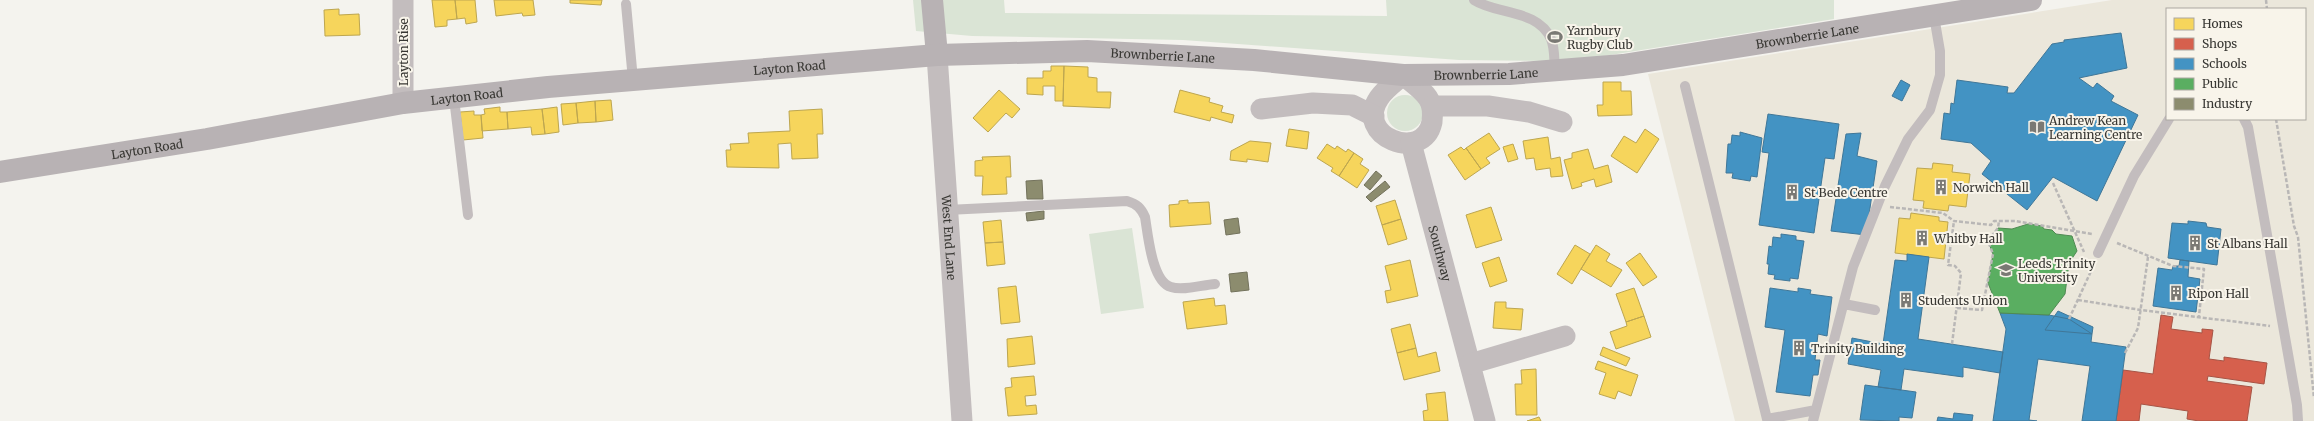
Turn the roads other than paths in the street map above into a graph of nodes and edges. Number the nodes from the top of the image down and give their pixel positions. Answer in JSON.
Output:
{"nodes":[{"id":1,"x":403,"y":0,"type":"edge"},
{"id":2,"x":932,"y":0,"type":"edge"},
{"id":3,"x":1474,"y":0,"type":"edge"},
{"id":4,"x":2031,"y":0,"type":"edge"},
{"id":5,"x":626,"y":4,"type":"dead end"},
{"id":6,"x":1934,"y":16,"type":"junction"},
{"id":7,"x":937,"y":55,"type":"junction"},
{"id":8,"x":1555,"y":70,"type":"junction"},
{"id":9,"x":1403,"y":75,"type":"junction"},
{"id":10,"x":633,"y":80,"type":"junction"},
{"id":11,"x":1685,"y":86,"type":"dead end"},
{"id":12,"x":454,"y":98,"type":"junction"},
{"id":13,"x":403,"y":103,"type":"junction"},
{"id":14,"x":1432,"y":106,"type":"junction"},
{"id":15,"x":1261,"y":109,"type":"dead end"},
{"id":16,"x":1374,"y":116,"type":"junction"},
{"id":17,"x":2167,"y":120,"type":"edge"},
{"id":18,"x":2244,"y":120,"type":"edge"},
{"id":19,"x":1562,"y":122,"type":"dead end"},
{"id":20,"x":1412,"y":142,"type":"junction"},
{"id":21,"x":0,"y":172,"type":"edge"},
{"id":22,"x":947,"y":210,"type":"junction"},
{"id":23,"x":468,"y":215,"type":"dead end"},
{"id":24,"x":2098,"y":254,"type":"road end"},
{"id":25,"x":1215,"y":284,"type":"dead end"},
{"id":26,"x":1844,"y":304,"type":"junction"},
{"id":27,"x":1875,"y":310,"type":"dead end"},
{"id":28,"x":1565,"y":336,"type":"dead end"},
{"id":29,"x":1470,"y":364,"type":"junction"},
{"id":30,"x":1816,"y":410,"type":"junction"},
{"id":31,"x":1767,"y":420,"type":"edge"},
{"id":32,"x":962,"y":421,"type":"edge"},
{"id":33,"x":1485,"y":421,"type":"edge"},
{"id":34,"x":1813,"y":421,"type":"edge"},
{"id":35,"x":2298,"y":421,"type":"edge"}],
"edges":[{"from":1,"to":13,"type":"street","name":"Layton Rise"},
{"from":2,"to":7,"type":"street"},
{"from":3,"to":8,"type":"lane"},
{"from":4,"to":6,"type":"street","name":"Brownberrie Lane"},
{"from":5,"to":10,"type":"lane"},
{"from":6,"to":8,"type":"street","name":"Brownberrie Lane"},
{"from":6,"to":26,"type":"lane"},
{"from":7,"to":9,"type":"street","name":"Brownberrie Lane"},
{"from":7,"to":10,"type":"street","name":"Layton Road"},
{"from":7,"to":22,"type":"street","name":"West End Lane"},
{"from":8,"to":9,"type":"street","name":"Brownberrie Lane"},
{"from":9,"to":14,"type":"street"},
{"from":9,"to":16,"type":"street"},
{"from":10,"to":12,"type":"street","name":"Layton Road"},
{"from":11,"to":31,"type":"lane"},
{"from":12,"to":13,"type":"street","name":"Layton Road"},
{"from":12,"to":23,"type":"lane"},
{"from":13,"to":21,"type":"street","name":"Layton Road"},
{"from":14,"to":19,"type":"street"},
{"from":14,"to":20,"type":"street"},
{"from":15,"to":16,"type":"street"},
{"from":16,"to":20,"type":"street"},
{"from":17,"to":24,"type":"lane"},
{"from":18,"to":35,"type":"lane"},
{"from":20,"to":29,"type":"street","name":"Southway"},
{"from":22,"to":25,"type":"lane"},
{"from":22,"to":32,"type":"street","name":"West End Lane"},
{"from":26,"to":27,"type":"lane"},
{"from":26,"to":30,"type":"lane"},
{"from":28,"to":29,"type":"street"},
{"from":29,"to":33,"type":"street","name":"Southway"},
{"from":30,"to":31,"type":"lane"},
{"from":30,"to":34,"type":"lane"}]}
